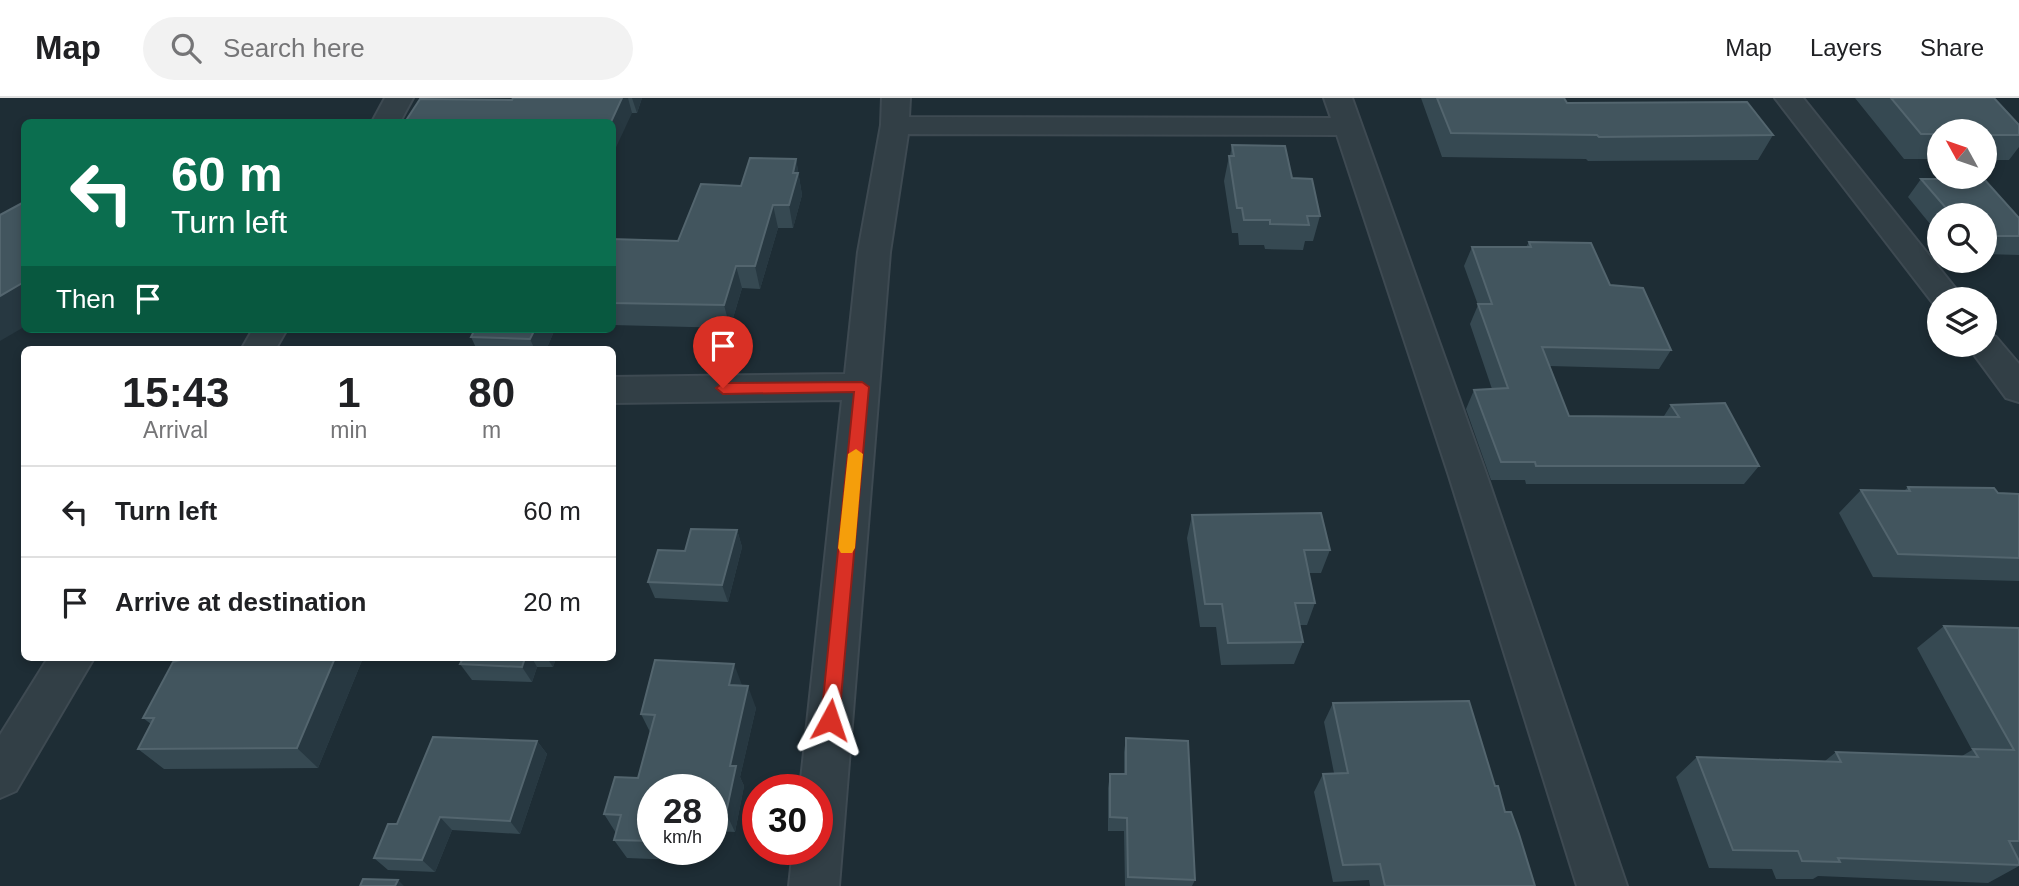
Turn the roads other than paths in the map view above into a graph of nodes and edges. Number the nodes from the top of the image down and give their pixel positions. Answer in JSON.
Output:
{"nodes":[{"id":1,"x":399,"y":98,"type":"edge"},
{"id":2,"x":1790,"y":98,"type":"edge"},
{"id":3,"x":896,"y":111,"type":"edge"},
{"id":4,"x":1344,"y":112,"type":"edge"},
{"id":5,"x":388,"y":119,"type":"edge"},
{"id":6,"x":1939,"y":287,"type":"edge"},
{"id":7,"x":1994,"y":357,"type":"edge"},
{"id":8,"x":2017,"y":384,"type":"edge"},
{"id":9,"x":862,"y":387,"type":"junction"},
{"id":10,"x":616,"y":390,"type":"edge"},
{"id":11,"x":70,"y":661,"type":"edge"},
{"id":12,"x":0,"y":776,"type":"edge"},
{"id":13,"x":814,"y":886,"type":"edge"},
{"id":14,"x":1602,"y":886,"type":"edge"}],
"edges":[{"from":1,"to":5,"type":"street"},
{"from":2,"to":6,"type":"street"},
{"from":3,"to":4,"type":"street"},
{"from":3,"to":9,"type":"street"},
{"from":4,"to":14,"type":"street"},
{"from":7,"to":8,"type":"street"},
{"from":9,"to":10,"type":"street"},
{"from":9,"to":13,"type":"street"},
{"from":11,"to":12,"type":"street"}]}
